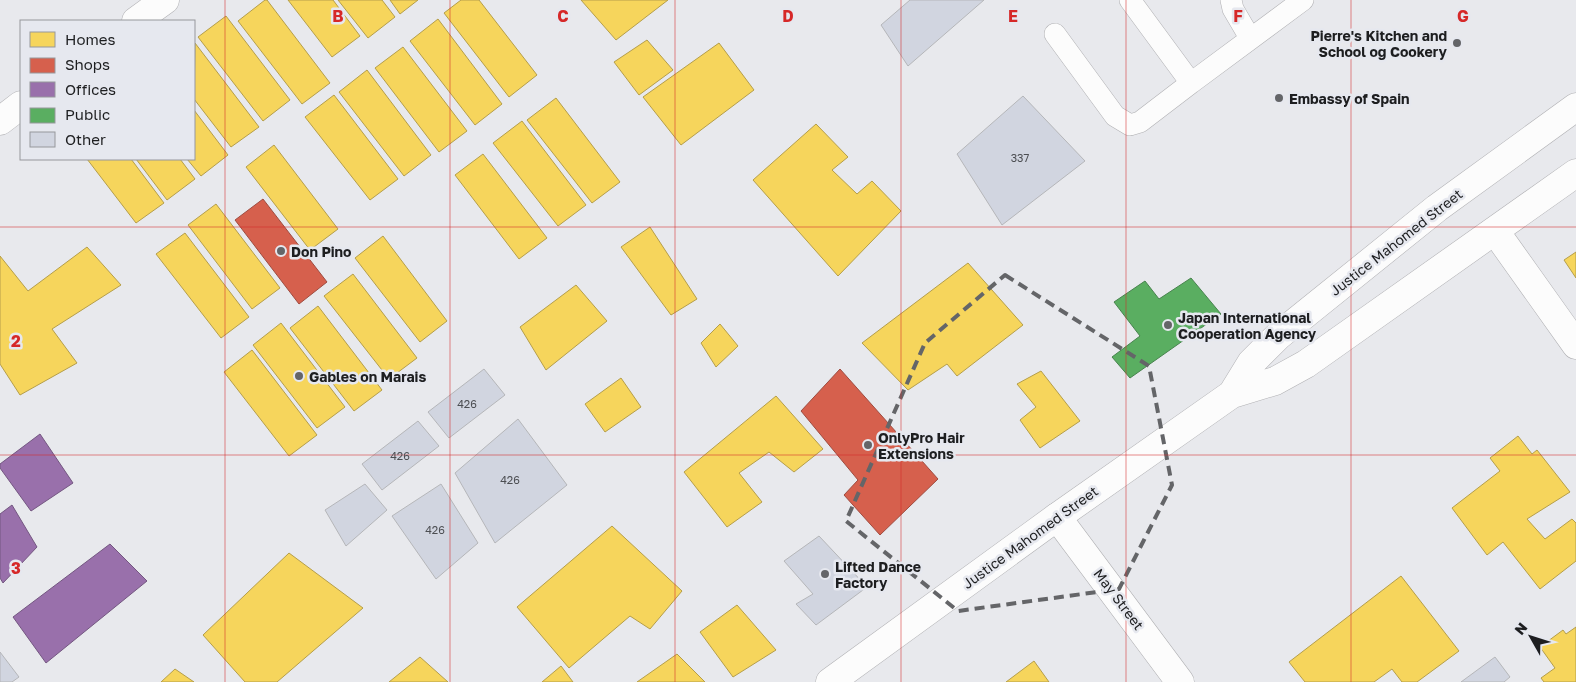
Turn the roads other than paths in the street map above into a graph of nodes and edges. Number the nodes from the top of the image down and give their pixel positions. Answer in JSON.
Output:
{"nodes":[{"id":1,"x":165,"y":0,"type":"edge"},
{"id":2,"x":1130,"y":0,"type":"edge"},
{"id":3,"x":1231,"y":0,"type":"edge"},
{"id":4,"x":1303,"y":0,"type":"edge"},
{"id":5,"x":137,"y":20,"type":"edge"},
{"id":6,"x":1055,"y":34,"type":"dead end"},
{"id":7,"x":1250,"y":38,"type":"junction"},
{"id":8,"x":1191,"y":83,"type":"junction"},
{"id":9,"x":20,"y":106,"type":"edge"},
{"id":10,"x":1576,"y":107,"type":"edge"},
{"id":11,"x":0,"y":121,"type":"edge"},
{"id":12,"x":1576,"y":173,"type":"edge"},
{"id":13,"x":1495,"y":231,"type":"junction"},
{"id":14,"x":1576,"y":345,"type":"edge"},
{"id":15,"x":1232,"y":394,"type":"junction"},
{"id":16,"x":1057,"y":516,"type":"junction"},
{"id":17,"x":830,"y":682,"type":"edge"},
{"id":18,"x":1180,"y":682,"type":"edge"}],
"edges":[{"from":1,"to":5,"type":"main road"},
{"from":2,"to":8,"type":"lane"},
{"from":3,"to":7,"type":"lane"},
{"from":4,"to":7,"type":"lane"},
{"from":6,"to":8,"type":"lane"},
{"from":7,"to":8,"type":"lane"},
{"from":9,"to":11,"type":"main road"},
{"from":10,"to":15,"type":"main road","name":"Justice Mahomed Street"},
{"from":12,"to":13,"type":"main road","name":"Justice Mahomed Street"},
{"from":13,"to":14,"type":"main road"},
{"from":13,"to":15,"type":"main road","name":"Justice Mahomed Street"},
{"from":15,"to":16,"type":"main road","name":"Justice Mahomed Street"},
{"from":16,"to":17,"type":"main road","name":"Justice Mahomed Street"},
{"from":16,"to":18,"type":"main road","name":"May Street"}]}
